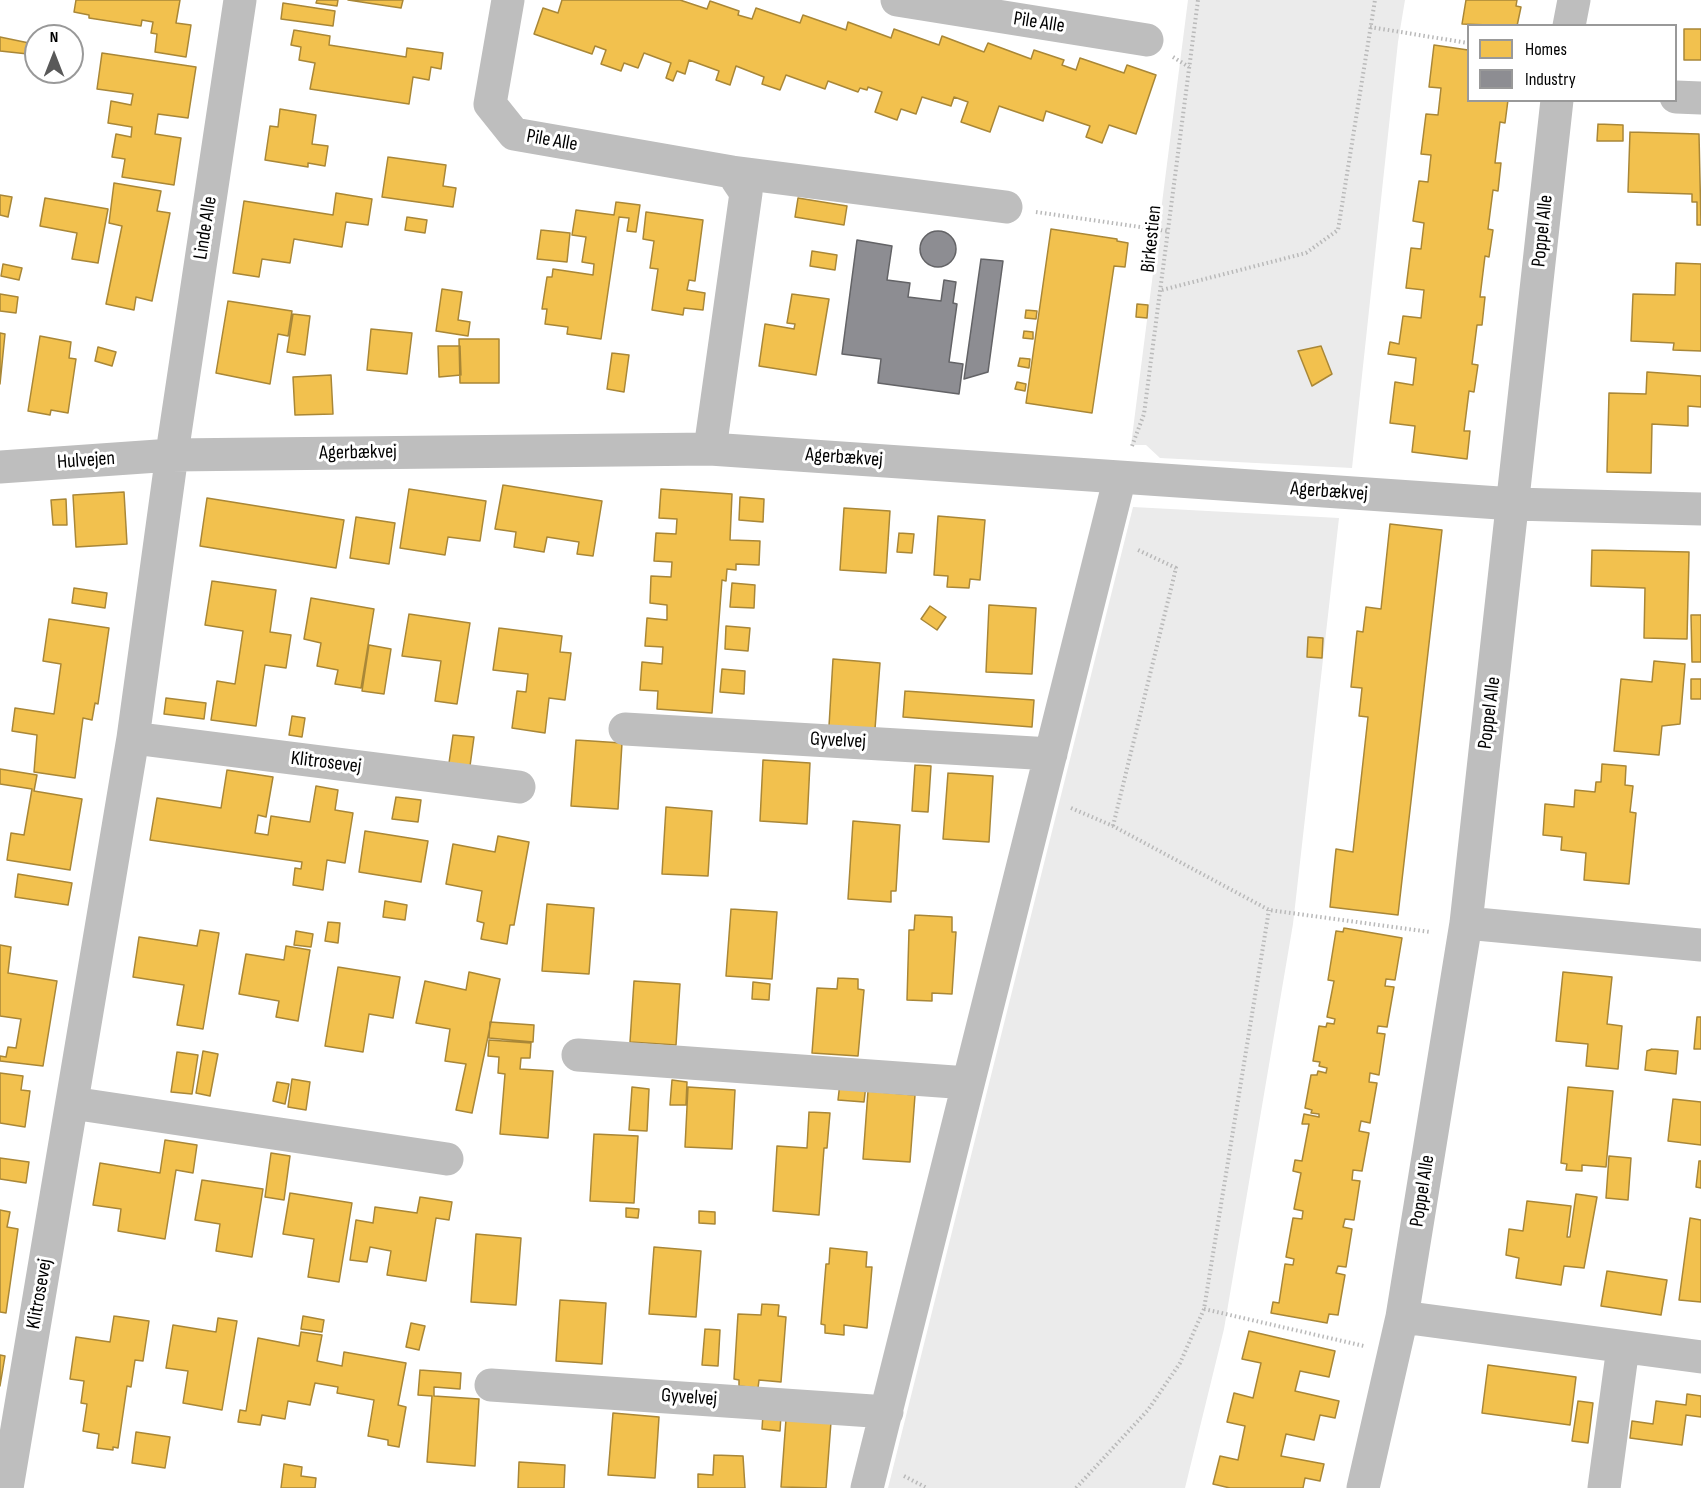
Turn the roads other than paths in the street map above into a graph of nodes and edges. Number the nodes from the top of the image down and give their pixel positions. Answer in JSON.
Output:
{"nodes":[{"id":1,"x":240,"y":0,"type":"edge"},
{"id":2,"x":508,"y":0,"type":"edge"},
{"id":3,"x":897,"y":0,"type":"edge"},
{"id":4,"x":1574,"y":0,"type":"edge"},
{"id":5,"x":1569,"y":24,"type":"edge"},
{"id":6,"x":1147,"y":40,"type":"dead end"},
{"id":7,"x":1677,"y":98,"type":"edge"},
{"id":8,"x":1701,"y":98,"type":"edge"},
{"id":9,"x":1557,"y":102,"type":"edge"},
{"id":10,"x":732,"y":172,"type":"junction"},
{"id":11,"x":1006,"y":207,"type":"road end"},
{"id":12,"x":710,"y":449,"type":"junction"},
{"id":13,"x":172,"y":455,"type":"junction"},
{"id":14,"x":0,"y":468,"type":"edge"},
{"id":15,"x":1119,"y":477,"type":"junction"},
{"id":16,"x":1514,"y":504,"type":"junction"},
{"id":17,"x":1701,"y":509,"type":"edge"},
{"id":18,"x":625,"y":729,"type":"dead end"},
{"id":19,"x":133,"y":738,"type":"junction"},
{"id":20,"x":1051,"y":754,"type":"junction"},
{"id":21,"x":519,"y":788,"type":"dead end"},
{"id":22,"x":1466,"y":923,"type":"junction"},
{"id":23,"x":1701,"y":945,"type":"edge"},
{"id":24,"x":578,"y":1055,"type":"dead end"},
{"id":25,"x":968,"y":1083,"type":"junction"},
{"id":26,"x":72,"y":1103,"type":"junction"},
{"id":27,"x":447,"y":1159,"type":"dead end"},
{"id":28,"x":1402,"y":1317,"type":"junction"},
{"id":29,"x":1623,"y":1347,"type":"junction"},
{"id":30,"x":1701,"y":1357,"type":"edge"},
{"id":31,"x":491,"y":1385,"type":"dead end"},
{"id":32,"x":888,"y":1412,"type":"junction"},
{"id":33,"x":14,"y":1487,"type":"edge"},
{"id":34,"x":867,"y":1488,"type":"edge"},
{"id":35,"x":1363,"y":1488,"type":"edge"},
{"id":36,"x":1604,"y":1488,"type":"edge"}],
"edges":[{"from":1,"to":13,"type":"street","name":"Linde Alle"},
{"from":2,"to":10,"type":"street","name":"Pile Alle"},
{"from":3,"to":6,"type":"street","name":"Pile Alle"},
{"from":4,"to":5,"type":"street"},
{"from":7,"to":8,"type":"street"},
{"from":9,"to":16,"type":"street","name":"Poppel Alle"},
{"from":10,"to":11,"type":"street","name":"Pile Alle"},
{"from":10,"to":12,"type":"street"},
{"from":12,"to":13,"type":"street","name":"Agerbækvej"},
{"from":12,"to":15,"type":"street","name":"Agerbækvej"},
{"from":13,"to":14,"type":"street","name":"Hulvejen"},
{"from":13,"to":19,"type":"street","name":"Klitrosevej"},
{"from":15,"to":16,"type":"street","name":"Agerbækvej"},
{"from":15,"to":20,"type":"street"},
{"from":16,"to":17,"type":"street"},
{"from":16,"to":22,"type":"street","name":"Poppel Alle"},
{"from":18,"to":20,"type":"street","name":"Gyvelvej"},
{"from":19,"to":21,"type":"street","name":"Klitrosevej"},
{"from":19,"to":26,"type":"street","name":"Klitrosevej"},
{"from":20,"to":25,"type":"street"},
{"from":22,"to":23,"type":"street"},
{"from":22,"to":28,"type":"street","name":"Poppel Alle"},
{"from":24,"to":25,"type":"street"},
{"from":25,"to":32,"type":"street"},
{"from":26,"to":27,"type":"street"},
{"from":26,"to":33,"type":"street","name":"Klitrosevej"},
{"from":28,"to":29,"type":"street"},
{"from":28,"to":35,"type":"street","name":"Poppel Alle"},
{"from":29,"to":30,"type":"street"},
{"from":29,"to":36,"type":"street"},
{"from":31,"to":32,"type":"street","name":"Gyvelvej"},
{"from":32,"to":34,"type":"street"}]}
